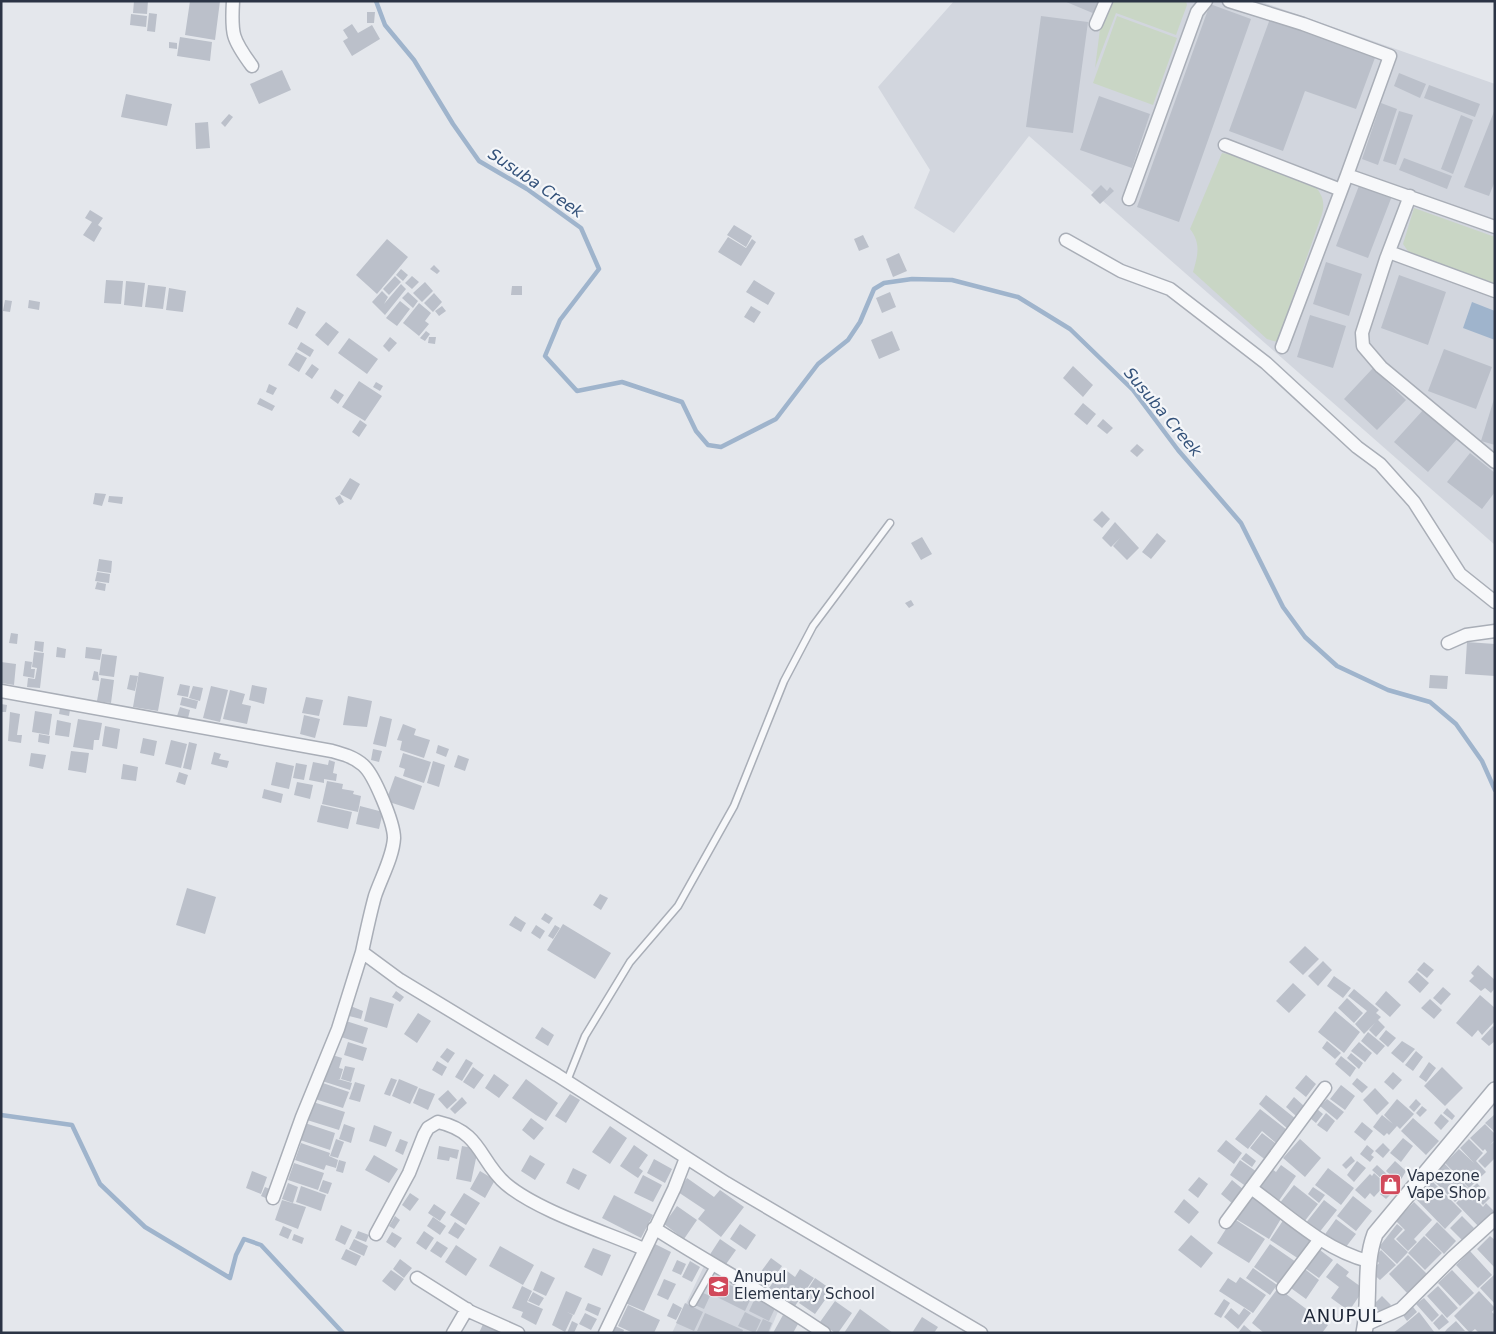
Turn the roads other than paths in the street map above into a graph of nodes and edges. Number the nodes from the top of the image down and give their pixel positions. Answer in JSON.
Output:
{"nodes":[{"id":1,"x":233,"y":1,"type":"edge"},
{"id":2,"x":1106,"y":1,"type":"edge"},
{"id":3,"x":1206,"y":1,"type":"edge"},
{"id":4,"x":1229,"y":1,"type":"edge"},
{"id":5,"x":1096,"y":24,"type":"dead end"},
{"id":6,"x":252,"y":66,"type":"dead end"},
{"id":7,"x":1225,"y":145,"type":"dead end"},
{"id":8,"x":1347,"y":176,"type":"junction"},
{"id":9,"x":1342,"y":190,"type":"junction"},
{"id":10,"x":1410,"y":196,"type":"junction"},
{"id":11,"x":1129,"y":198,"type":"dead end"},
{"id":12,"x":1495,"y":227,"type":"edge"},
{"id":13,"x":1066,"y":240,"type":"dead end"},
{"id":14,"x":1389,"y":252,"type":"junction"},
{"id":15,"x":1495,"y":291,"type":"edge"},
{"id":16,"x":1282,"y":347,"type":"dead end"},
{"id":17,"x":1495,"y":462,"type":"edge"},
{"id":18,"x":890,"y":523,"type":"dead end"},
{"id":19,"x":1495,"y":602,"type":"edge"},
{"id":20,"x":1495,"y":631,"type":"edge"},
{"id":21,"x":1448,"y":642,"type":"dead end"},
{"id":22,"x":1,"y":691,"type":"edge"},
{"id":23,"x":362,"y":952,"type":"junction"},
{"id":24,"x":567,"y":1081,"type":"junction"},
{"id":25,"x":1325,"y":1088,"type":"dead end"},
{"id":26,"x":1495,"y":1090,"type":"edge"},
{"id":27,"x":686,"y":1158,"type":"junction"},
{"id":28,"x":1252,"y":1188,"type":"junction"},
{"id":29,"x":273,"y":1198,"type":"dead end"},
{"id":30,"x":1495,"y":1219,"type":"edge"},
{"id":31,"x":1226,"y":1222,"type":"dead end"},
{"id":32,"x":654,"y":1228,"type":"junction"},
{"id":33,"x":376,"y":1234,"type":"dead end"},
{"id":34,"x":1320,"y":1239,"type":"junction"},
{"id":35,"x":644,"y":1248,"type":"junction"},
{"id":36,"x":1368,"y":1261,"type":"junction"},
{"id":37,"x":714,"y":1266,"type":"junction"},
{"id":38,"x":417,"y":1278,"type":"dead end"},
{"id":39,"x":1283,"y":1288,"type":"dead end"},
{"id":40,"x":693,"y":1303,"type":"dead end"},
{"id":41,"x":467,"y":1309,"type":"junction"},
{"id":42,"x":1364,"y":1329,"type":"edge"},
{"id":43,"x":453,"y":1333,"type":"edge"},
{"id":44,"x":518,"y":1333,"type":"edge"},
{"id":45,"x":605,"y":1333,"type":"edge"},
{"id":46,"x":824,"y":1333,"type":"edge"},
{"id":47,"x":981,"y":1333,"type":"edge"}],
"edges":[{"from":1,"to":6,"type":"street"},
{"from":2,"to":5,"type":"street"},
{"from":3,"to":11,"type":"street"},
{"from":4,"to":8,"type":"street"},
{"from":7,"to":9,"type":"street"},
{"from":8,"to":9,"type":"street"},
{"from":8,"to":10,"type":"street"},
{"from":9,"to":16,"type":"street"},
{"from":10,"to":12,"type":"street"},
{"from":10,"to":14,"type":"street"},
{"from":13,"to":19,"type":"street"},
{"from":14,"to":15,"type":"street"},
{"from":14,"to":17,"type":"street"},
{"from":18,"to":24,"type":"lane"},
{"from":20,"to":21,"type":"street"},
{"from":22,"to":23,"type":"street"},
{"from":23,"to":24,"type":"street"},
{"from":23,"to":29,"type":"street"},
{"from":24,"to":27,"type":"street"},
{"from":25,"to":28,"type":"street"},
{"from":26,"to":36,"type":"street"},
{"from":27,"to":32,"type":"street"},
{"from":27,"to":47,"type":"street"},
{"from":28,"to":31,"type":"street"},
{"from":28,"to":34,"type":"street"},
{"from":30,"to":42,"type":"street"},
{"from":32,"to":35,"type":"street"},
{"from":32,"to":37,"type":"street"},
{"from":33,"to":35,"type":"street"},
{"from":34,"to":36,"type":"street"},
{"from":34,"to":39,"type":"street"},
{"from":35,"to":45,"type":"street"},
{"from":36,"to":42,"type":"street"},
{"from":37,"to":40,"type":"lane"},
{"from":37,"to":46,"type":"street"},
{"from":38,"to":41,"type":"street"},
{"from":41,"to":43,"type":"street"},
{"from":41,"to":44,"type":"street"}]}
